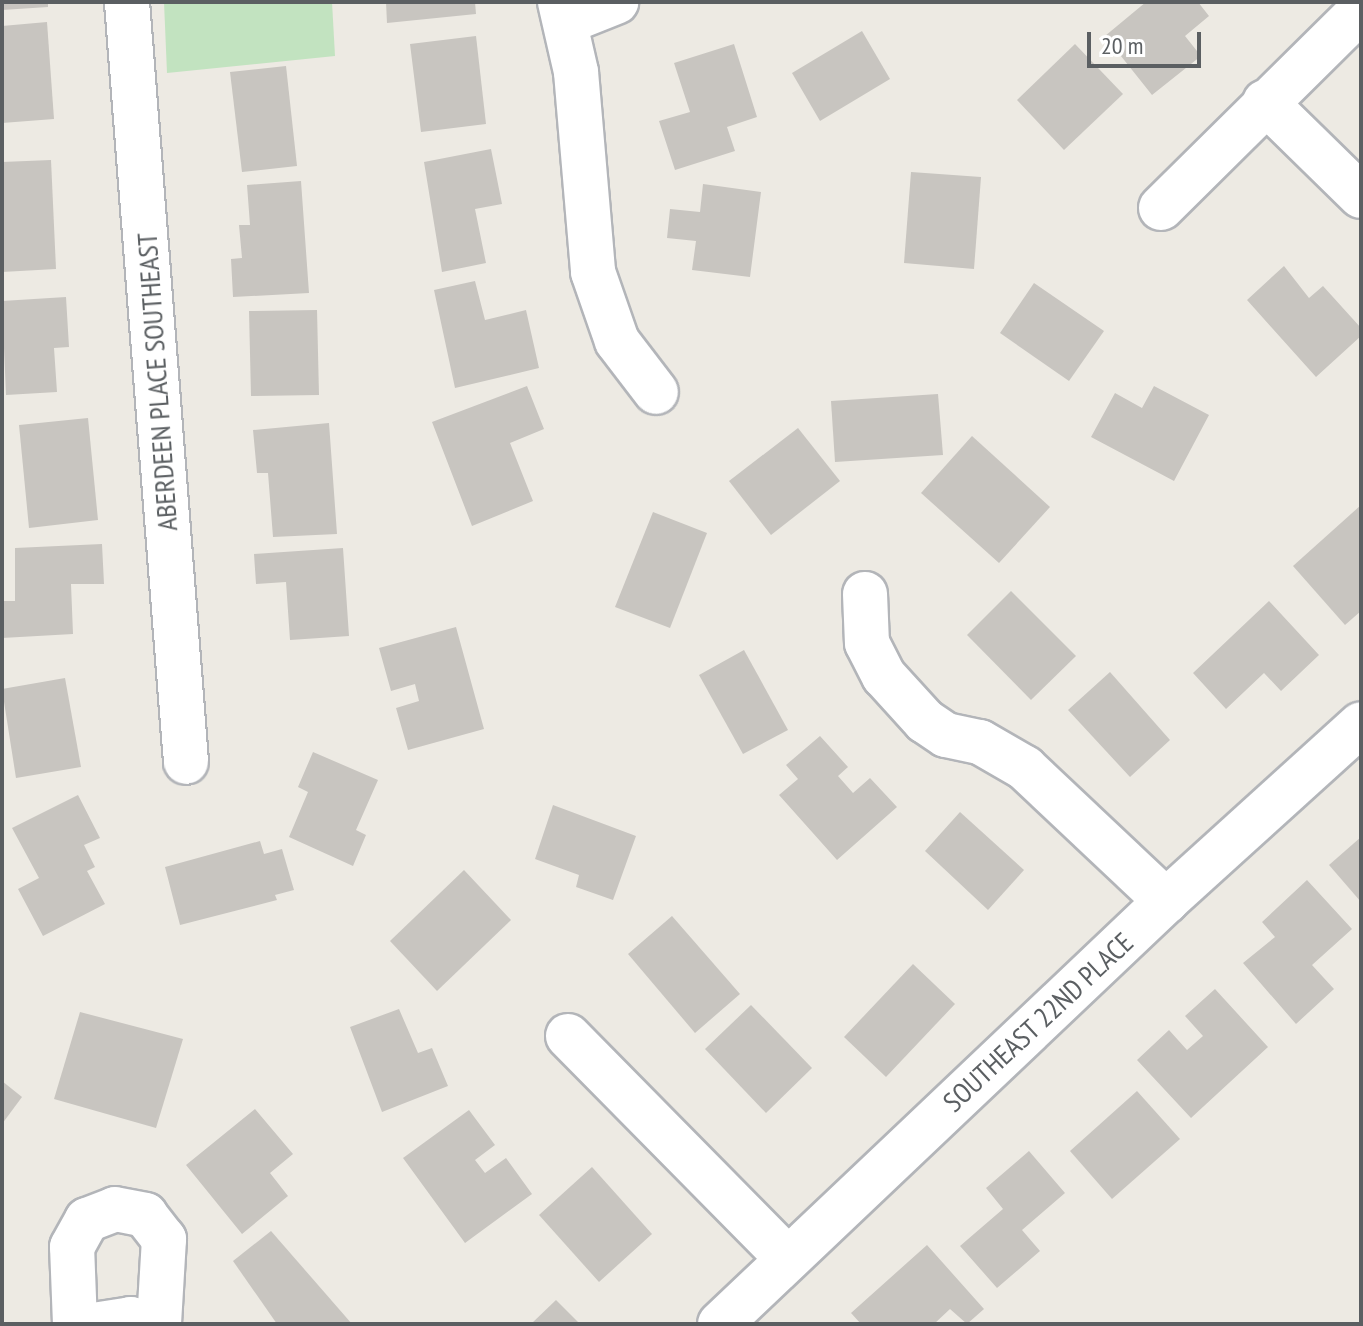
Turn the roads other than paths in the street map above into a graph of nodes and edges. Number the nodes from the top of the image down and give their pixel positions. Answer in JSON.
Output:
{"nodes":[{"id":1,"x":127,"y":2,"type":"edge"},
{"id":2,"x":616,"y":2,"type":"edge"},
{"id":3,"x":1361,"y":10,"type":"edge"},
{"id":4,"x":564,"y":12,"type":"edge"},
{"id":5,"x":1265,"y":102,"type":"junction"},
{"id":6,"x":1361,"y":196,"type":"edge"},
{"id":7,"x":1161,"y":208,"type":"dead end"},
{"id":8,"x":656,"y":392,"type":"dead end"},
{"id":9,"x":865,"y":594,"type":"dead end"},
{"id":10,"x":1361,"y":724,"type":"edge"},
{"id":11,"x":186,"y":762,"type":"dead end"},
{"id":12,"x":1166,"y":901,"type":"junction"},
{"id":13,"x":568,"y":1036,"type":"dead end"},
{"id":14,"x":787,"y":1258,"type":"junction"},
{"id":15,"x":106,"y":1324,"type":"edge"},
{"id":16,"x":159,"y":1324,"type":"edge"},
{"id":17,"x":720,"y":1324,"type":"edge"}],
"edges":[{"from":1,"to":11,"type":"street","name":"ABERDEEN PLACE SOUTHEAST"},
{"from":2,"to":4,"type":"street"},
{"from":3,"to":5,"type":"street"},
{"from":4,"to":8,"type":"street"},
{"from":5,"to":6,"type":"street"},
{"from":5,"to":7,"type":"street"},
{"from":9,"to":12,"type":"street"},
{"from":10,"to":12,"type":"street","name":"SOUTHEAST 22ND PLACE"},
{"from":12,"to":14,"type":"street","name":"SOUTHEAST 22ND PLACE"},
{"from":13,"to":14,"type":"street"},
{"from":14,"to":17,"type":"street","name":"SOUTHEAST 22ND PLACE"},
{"from":15,"to":16,"type":"street"}]}
